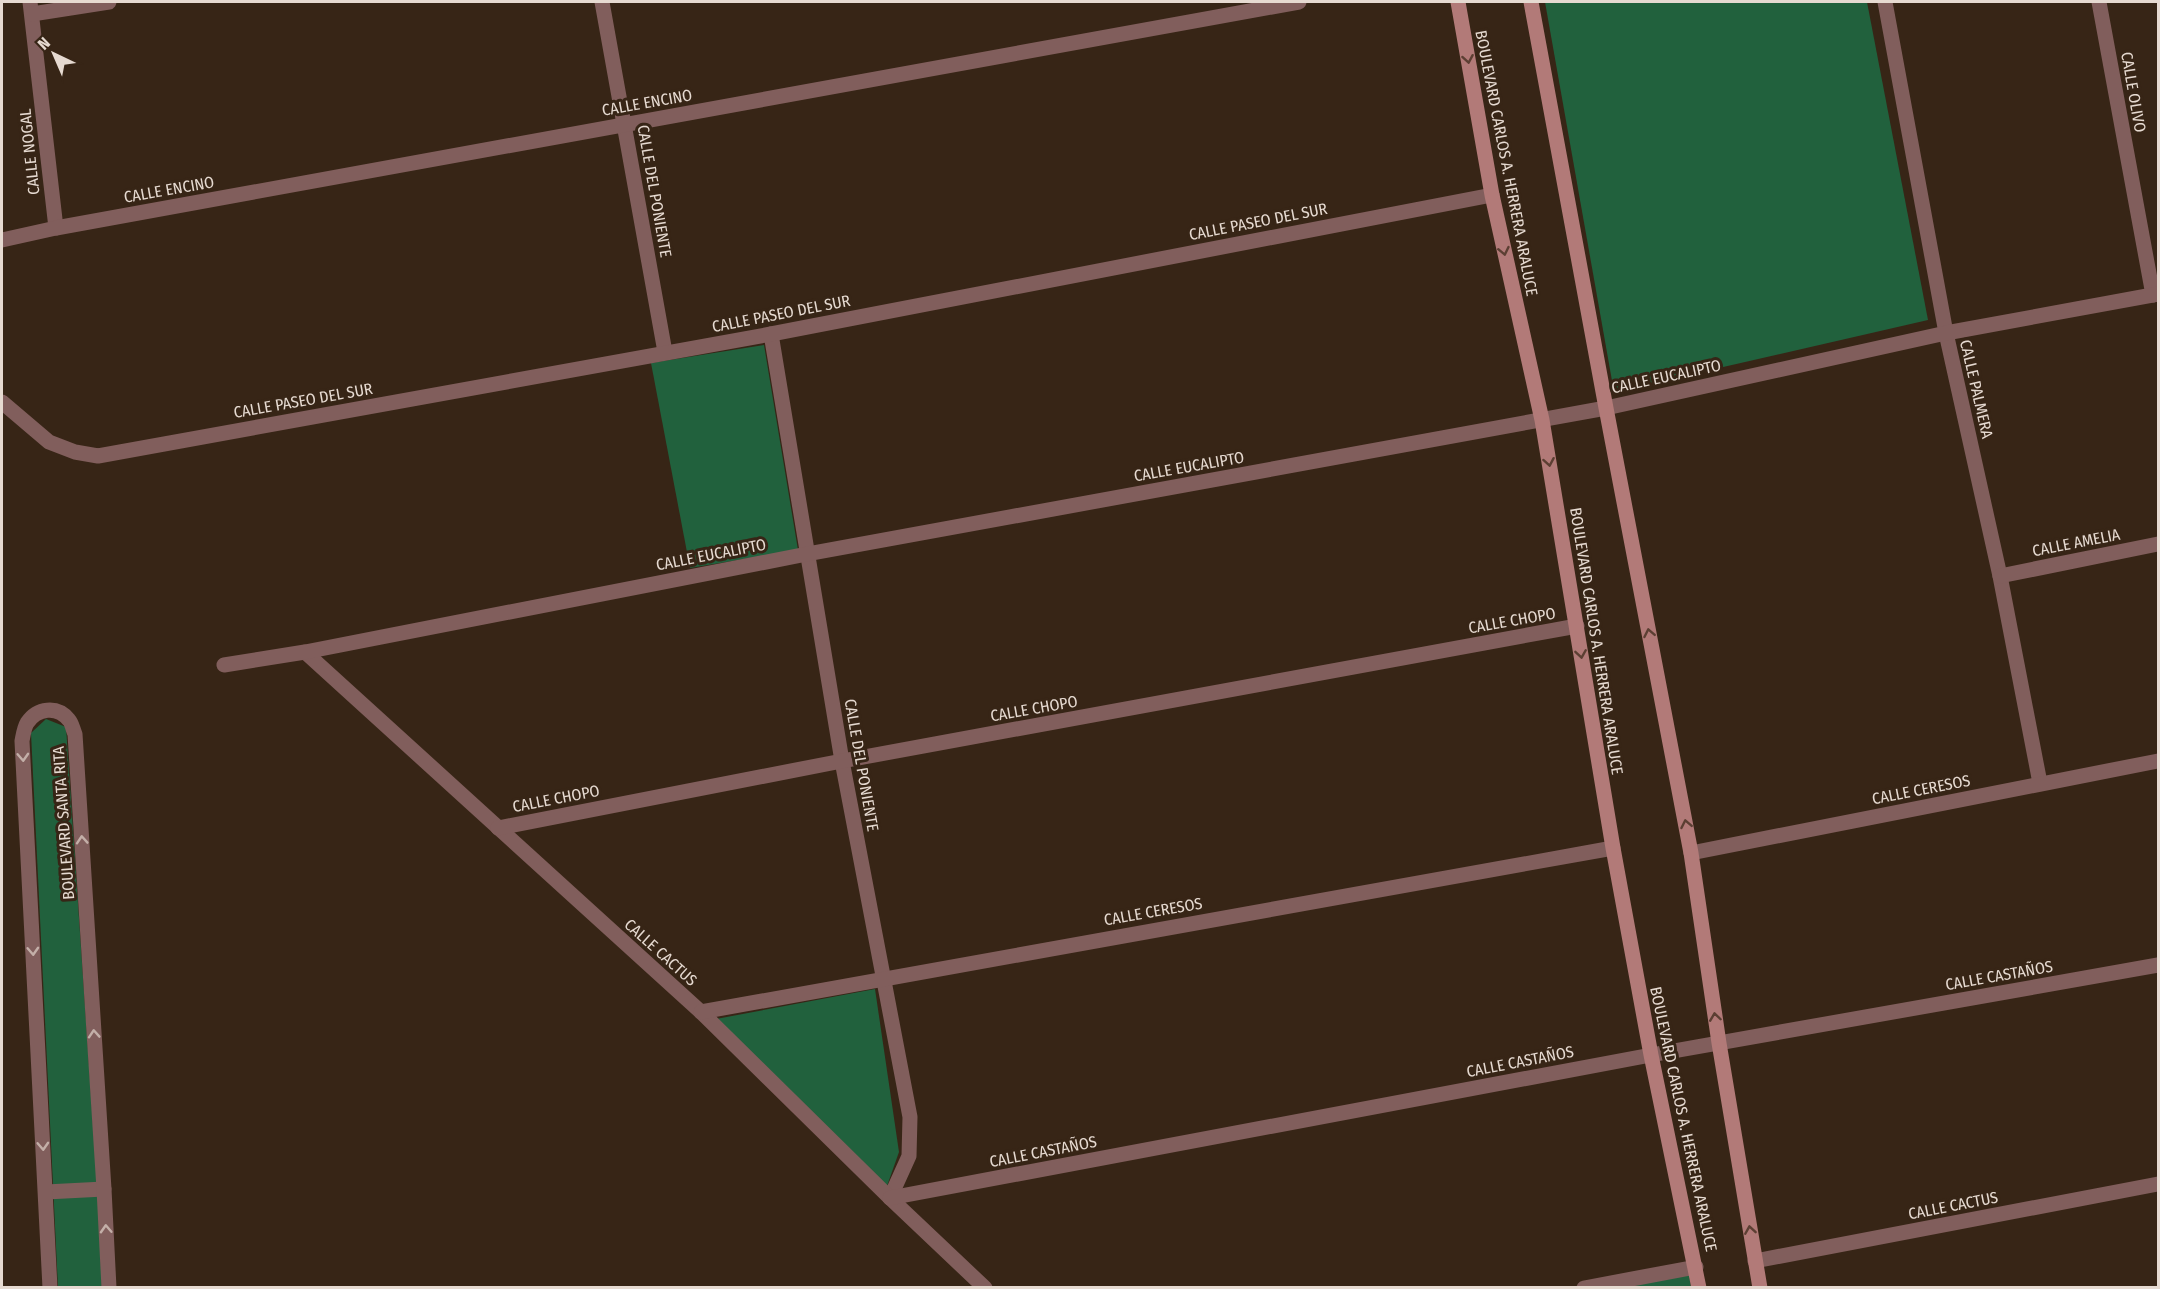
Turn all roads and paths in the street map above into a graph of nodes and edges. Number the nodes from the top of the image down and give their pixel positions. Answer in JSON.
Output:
{"nodes":[{"id":1,"x":109,"y":2,"type":"edge"},
{"id":2,"x":602,"y":2,"type":"edge"},
{"id":3,"x":1299,"y":2,"type":"edge"},
{"id":4,"x":1458,"y":2,"type":"edge"},
{"id":5,"x":1531,"y":2,"type":"edge"},
{"id":6,"x":1885,"y":2,"type":"edge"},
{"id":7,"x":2099,"y":2,"type":"edge"},
{"id":8,"x":31,"y":8,"type":"edge"},
{"id":9,"x":625,"y":124,"type":"junction"},
{"id":10,"x":1492,"y":195,"type":"junction"},
{"id":11,"x":56,"y":228,"type":"junction"},
{"id":12,"x":2,"y":240,"type":"edge"},
{"id":13,"x":2156,"y":294,"type":"edge"},
{"id":14,"x":1946,"y":333,"type":"junction"},
{"id":15,"x":771,"y":334,"type":"junction"},
{"id":16,"x":665,"y":352,"type":"junction"},
{"id":17,"x":2,"y":402,"type":"edge"},
{"id":18,"x":1606,"y":408,"type":"junction"},
{"id":19,"x":1542,"y":420,"type":"junction"},
{"id":20,"x":2158,"y":544,"type":"edge"},
{"id":21,"x":807,"y":554,"type":"junction"},
{"id":22,"x":2000,"y":576,"type":"junction"},
{"id":23,"x":1577,"y":626,"type":"junction"},
{"id":24,"x":305,"y":652,"type":"junction"},
{"id":25,"x":224,"y":665,"type":"dead end"},
{"id":26,"x":842,"y":761,"type":"junction"},
{"id":27,"x":2158,"y":761,"type":"edge"},
{"id":28,"x":2040,"y":783,"type":"junction"},
{"id":29,"x":498,"y":828,"type":"junction"},
{"id":30,"x":1613,"y":848,"type":"junction"},
{"id":31,"x":1691,"y":853,"type":"junction"},
{"id":32,"x":2158,"y":965,"type":"edge"},
{"id":33,"x":883,"y":978,"type":"junction"},
{"id":34,"x":700,"y":1012,"type":"junction"},
{"id":35,"x":1719,"y":1043,"type":"junction"},
{"id":36,"x":1651,"y":1055,"type":"junction"},
{"id":37,"x":2158,"y":1184,"type":"edge"},
{"id":38,"x":104,"y":1189,"type":"junction"},
{"id":39,"x":46,"y":1192,"type":"junction"},
{"id":40,"x":890,"y":1198,"type":"junction"},
{"id":41,"x":1755,"y":1261,"type":"junction"},
{"id":42,"x":1696,"y":1267,"type":"junction"},
{"id":43,"x":50,"y":1287,"type":"edge"},
{"id":44,"x":109,"y":1287,"type":"edge"},
{"id":45,"x":985,"y":1287,"type":"edge"},
{"id":46,"x":1584,"y":1287,"type":"edge"},
{"id":47,"x":1699,"y":1287,"type":"edge"},
{"id":48,"x":1760,"y":1287,"type":"edge"}],
"edges":[{"from":1,"to":8,"type":"street"},
{"from":2,"to":9,"type":"street","name":"CALLE DEL PONIENTE"},
{"from":3,"to":9,"type":"street","name":"CALLE ENCINO"},
{"from":4,"to":10,"type":"street","name":"BOULEVARD CARLOS A. HERRERA ARALUCE","one_way":true},
{"from":5,"to":18,"type":"street"},
{"from":6,"to":14,"type":"street","name":"CALLE PALMERA"},
{"from":7,"to":13,"type":"street","name":"CALLE OLIVO"},
{"from":8,"to":11,"type":"street","name":"CALLE NOGAL"},
{"from":9,"to":11,"type":"street","name":"CALLE ENCINO"},
{"from":9,"to":16,"type":"street","name":"CALLE DEL PONIENTE"},
{"from":10,"to":15,"type":"street","name":"CALLE PASEO DEL SUR"},
{"from":10,"to":19,"type":"street","name":"BOULEVARD CARLOS A. HERRERA ARALUCE","one_way":true},
{"from":11,"to":12,"type":"street","name":"CALLE ENCINO"},
{"from":13,"to":14,"type":"street","name":"CALLE EUCALIPTO"},
{"from":14,"to":18,"type":"street","name":"CALLE EUCALIPTO"},
{"from":14,"to":22,"type":"street","name":"CALLE PALMERA"},
{"from":15,"to":16,"type":"street","name":"CALLE PASEO DEL SUR"},
{"from":15,"to":21,"type":"street","name":"CALLE DEL PONIENTE"},
{"from":16,"to":17,"type":"street","name":"CALLE PASEO DEL SUR"},
{"from":18,"to":19,"type":"street","name":"CALLE EUCALIPTO"},
{"from":31,"to":18,"type":"street","one_way":true},
{"from":19,"to":21,"type":"street","name":"CALLE EUCALIPTO"},
{"from":19,"to":23,"type":"street","name":"BOULEVARD CARLOS A. HERRERA ARALUCE","one_way":true},
{"from":20,"to":22,"type":"street","name":"CALLE AMELIA"},
{"from":21,"to":24,"type":"street","name":"CALLE EUCALIPTO"},
{"from":21,"to":26,"type":"street","name":"CALLE DEL PONIENTE"},
{"from":22,"to":28,"type":"street","name":"CALLE PALMERA"},
{"from":23,"to":26,"type":"street","name":"CALLE CHOPO"},
{"from":23,"to":30,"type":"street","name":"BOULEVARD CARLOS A. HERRERA ARALUCE","one_way":true},
{"from":24,"to":25,"type":"street","name":"CALLE EUCALIPTO"},
{"from":24,"to":29,"type":"street","name":"CALLE CACTUS"},
{"from":26,"to":29,"type":"street","name":"CALLE CHOPO"},
{"from":26,"to":33,"type":"street","name":"CALLE DEL PONIENTE"},
{"from":27,"to":28,"type":"street","name":"CALLE CERESOS"},
{"from":28,"to":31,"type":"street","name":"CALLE CERESOS"},
{"from":29,"to":34,"type":"street","name":"CALLE CACTUS"},
{"from":30,"to":33,"type":"street","name":"CALLE CERESOS"},
{"from":30,"to":36,"type":"street","name":"BOULEVARD CARLOS A. HERRERA ARALUCE"},
{"from":35,"to":31,"type":"street","one_way":true},
{"from":32,"to":35,"type":"street","name":"CALLE CASTAÑOS"},
{"from":33,"to":34,"type":"street","name":"CALLE CERESOS"},
{"from":33,"to":40,"type":"street","name":"CALLE DEL PONIENTE"},
{"from":34,"to":40,"type":"street","name":"CALLE CACTUS"},
{"from":35,"to":36,"type":"street","name":"CALLE CASTAÑOS"},
{"from":41,"to":35,"type":"street","one_way":true},
{"from":36,"to":40,"type":"street","name":"CALLE CASTAÑOS"},
{"from":36,"to":42,"type":"street","name":"BOULEVARD CARLOS A. HERRERA ARALUCE"},
{"from":37,"to":41,"type":"street","name":"CALLE CACTUS"},
{"from":38,"to":39,"type":"street"},
{"from":38,"to":39,"type":"street","name":"BOULEVARD SANTA RITA","one_way":true},
{"from":44,"to":38,"type":"street","name":"BOULEVARD SANTA RITA","one_way":true},
{"from":39,"to":43,"type":"street","name":"BOULEVARD SANTA RITA"},
{"from":40,"to":45,"type":"street","name":"CALLE CACTUS"},
{"from":41,"to":48,"type":"street"},
{"from":42,"to":46,"type":"street"},
{"from":42,"to":47,"type":"street","name":"BOULEVARD CARLOS A. HERRERA ARALUCE"}]}
